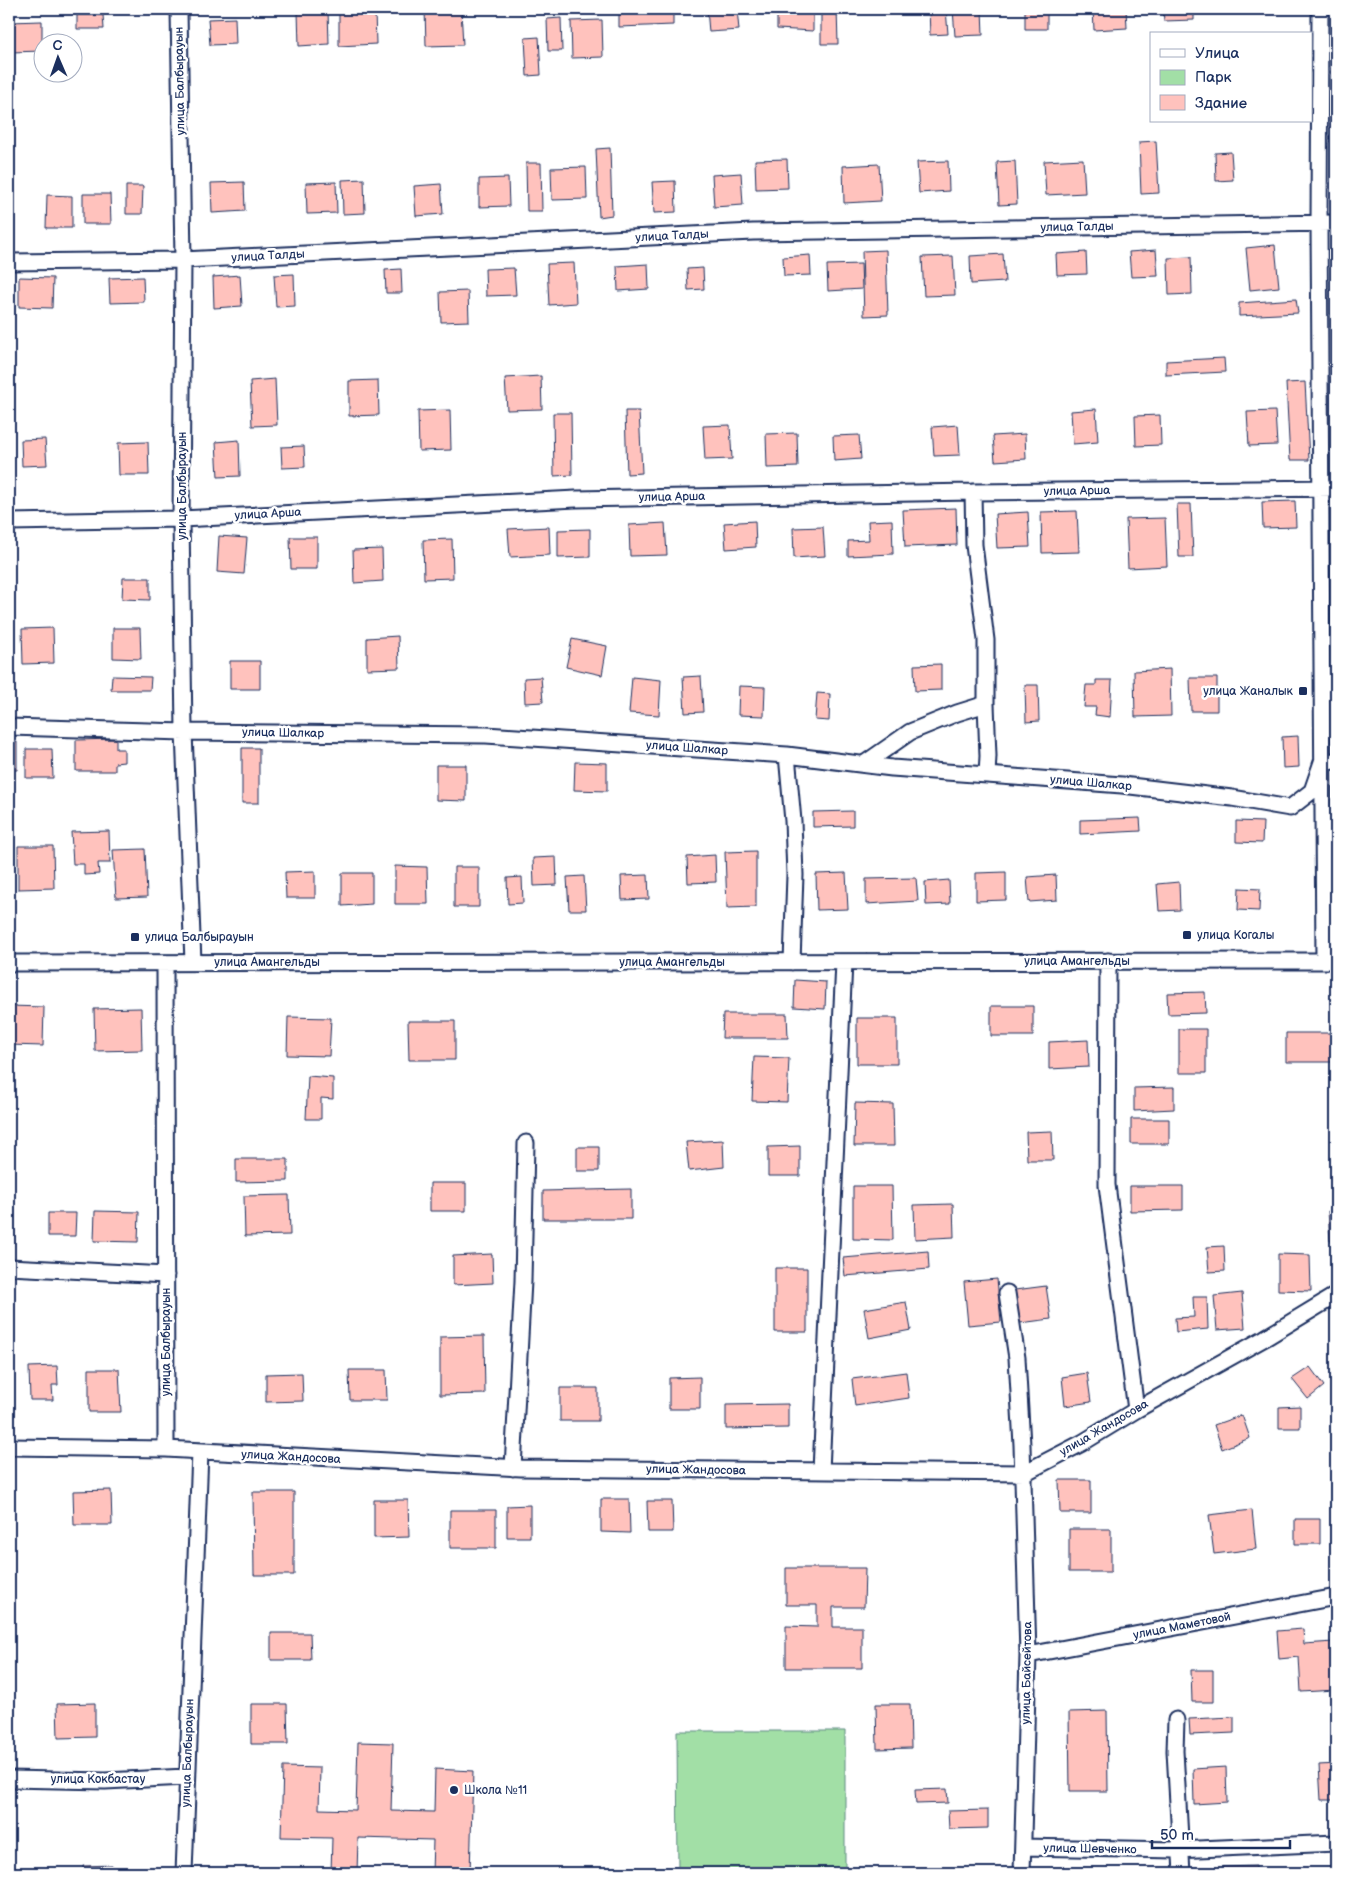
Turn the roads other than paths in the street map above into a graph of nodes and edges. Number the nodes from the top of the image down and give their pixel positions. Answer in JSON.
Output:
{"nodes":[{"id":1,"x":179,"y":9,"type":"edge"},
{"id":2,"x":1320,"y":9,"type":"edge"},
{"id":3,"x":1336,"y":223,"type":"edge"},
{"id":4,"x":1318,"y":224,"type":"junction"},
{"id":5,"x":182,"y":260,"type":"junction"},
{"id":6,"x":9,"y":262,"type":"edge"},
{"id":7,"x":1329,"y":488,"type":"edge"},
{"id":8,"x":973,"y":492,"type":"junction"},
{"id":9,"x":181,"y":519,"type":"junction"},
{"id":10,"x":9,"y":522,"type":"edge"},
{"id":11,"x":986,"y":704,"type":"junction"},
{"id":12,"x":9,"y":727,"type":"edge"},
{"id":13,"x":184,"y":732,"type":"junction"},
{"id":14,"x":787,"y":755,"type":"junction"},
{"id":15,"x":1329,"y":761,"type":"edge"},
{"id":16,"x":864,"y":764,"type":"junction"},
{"id":17,"x":987,"y":775,"type":"junction"},
{"id":18,"x":1330,"y":960,"type":"edge"},
{"id":19,"x":1108,"y":961,"type":"junction"},
{"id":20,"x":193,"y":962,"type":"junction"},
{"id":21,"x":792,"y":962,"type":"junction"},
{"id":22,"x":844,"y":962,"type":"junction"},
{"id":23,"x":9,"y":963,"type":"edge"},
{"id":24,"x":165,"y":964,"type":"junction"},
{"id":25,"x":526,"y":1143,"type":"dead end"},
{"id":26,"x":9,"y":1267,"type":"edge"},
{"id":27,"x":166,"y":1275,"type":"junction"},
{"id":28,"x":1007,"y":1293,"type":"dead end"},
{"id":29,"x":1336,"y":1295,"type":"edge"},
{"id":30,"x":1136,"y":1410,"type":"junction"},
{"id":31,"x":9,"y":1447,"type":"edge"},
{"id":32,"x":166,"y":1450,"type":"junction"},
{"id":33,"x":200,"y":1452,"type":"junction"},
{"id":34,"x":513,"y":1468,"type":"junction"},
{"id":35,"x":821,"y":1471,"type":"junction"},
{"id":36,"x":1024,"y":1472,"type":"junction"},
{"id":37,"x":1336,"y":1597,"type":"edge"},
{"id":38,"x":1028,"y":1655,"type":"junction"},
{"id":39,"x":1176,"y":1720,"type":"dead end"},
{"id":40,"x":186,"y":1777,"type":"junction"},
{"id":41,"x":9,"y":1779,"type":"edge"},
{"id":42,"x":1336,"y":1843,"type":"edge"},
{"id":43,"x":1023,"y":1847,"type":"junction"},
{"id":44,"x":1182,"y":1850,"type":"junction"},
{"id":45,"x":184,"y":1873,"type":"edge"},
{"id":46,"x":1022,"y":1873,"type":"edge"},
{"id":47,"x":1182,"y":1873,"type":"edge"}],
"edges":[{"from":1,"to":5,"type":"street","name":"улица Балбырауын"},
{"from":2,"to":4,"type":"street"},
{"from":3,"to":4,"type":"street","name":"улица Талды"},
{"from":4,"to":5,"type":"street","name":"улица Талды"},
{"from":4,"to":7,"type":"street"},
{"from":5,"to":6,"type":"street","name":"улица Талды"},
{"from":5,"to":9,"type":"street","name":"улица Балбырауын"},
{"from":7,"to":8,"type":"street","name":"улица Арша"},
{"from":7,"to":15,"type":"street"},
{"from":8,"to":9,"type":"street","name":"улица Арша"},
{"from":8,"to":11,"type":"street"},
{"from":9,"to":10,"type":"street","name":"улица Арша"},
{"from":9,"to":13,"type":"street","name":"улица Балбырауын"},
{"from":11,"to":16,"type":"street"},
{"from":11,"to":17,"type":"street"},
{"from":12,"to":13,"type":"street","name":"улица Шалкар"},
{"from":13,"to":14,"type":"street","name":"улица Шалкар"},
{"from":13,"to":20,"type":"street","name":"улица Балбырауын"},
{"from":14,"to":16,"type":"street","name":"улица Шалкар"},
{"from":14,"to":21,"type":"street"},
{"from":15,"to":17,"type":"street","name":"улица Шалкар"},
{"from":15,"to":18,"type":"street"},
{"from":16,"to":17,"type":"street","name":"улица Шалкар"},
{"from":18,"to":19,"type":"street","name":"улица Амангельды"},
{"from":19,"to":22,"type":"street","name":"улица Амангельды"},
{"from":19,"to":30,"type":"street"},
{"from":20,"to":21,"type":"street","name":"улица Амангельды"},
{"from":20,"to":24,"type":"street","name":"улица Амангельды"},
{"from":21,"to":22,"type":"street","name":"улица Амангельды"},
{"from":22,"to":35,"type":"street"},
{"from":23,"to":24,"type":"street","name":"улица Амангельды"},
{"from":24,"to":27,"type":"street","name":"улица Балбырауын"},
{"from":25,"to":34,"type":"street"},
{"from":26,"to":27,"type":"street"},
{"from":27,"to":32,"type":"street","name":"улица Балбырауын"},
{"from":28,"to":36,"type":"street","name":"улица Байсейтова"},
{"from":29,"to":30,"type":"street","name":"улица Жандосова"},
{"from":30,"to":36,"type":"street","name":"улица Жандосова"},
{"from":31,"to":32,"type":"street","name":"улица Жандосова"},
{"from":32,"to":33,"type":"street","name":"улица Жандосова"},
{"from":33,"to":34,"type":"street","name":"улица Жандосова"},
{"from":33,"to":40,"type":"street","name":"улица Балбырауын"},
{"from":34,"to":35,"type":"street","name":"улица Жандосова"},
{"from":35,"to":36,"type":"street","name":"улица Жандосова"},
{"from":36,"to":38,"type":"street","name":"улица Байсейтова"},
{"from":37,"to":38,"type":"street","name":"улица Маметовой"},
{"from":38,"to":43,"type":"street","name":"улица Байсейтова"},
{"from":39,"to":44,"type":"street"},
{"from":40,"to":41,"type":"street","name":"улица Кокбастау"},
{"from":40,"to":45,"type":"street","name":"улица Балбырауын"},
{"from":42,"to":44,"type":"street","name":"улица Шевченко"},
{"from":43,"to":44,"type":"street","name":"улица Шевченко"},
{"from":43,"to":46,"type":"street","name":"улица Байсейтова"},
{"from":44,"to":47,"type":"street"}]}
